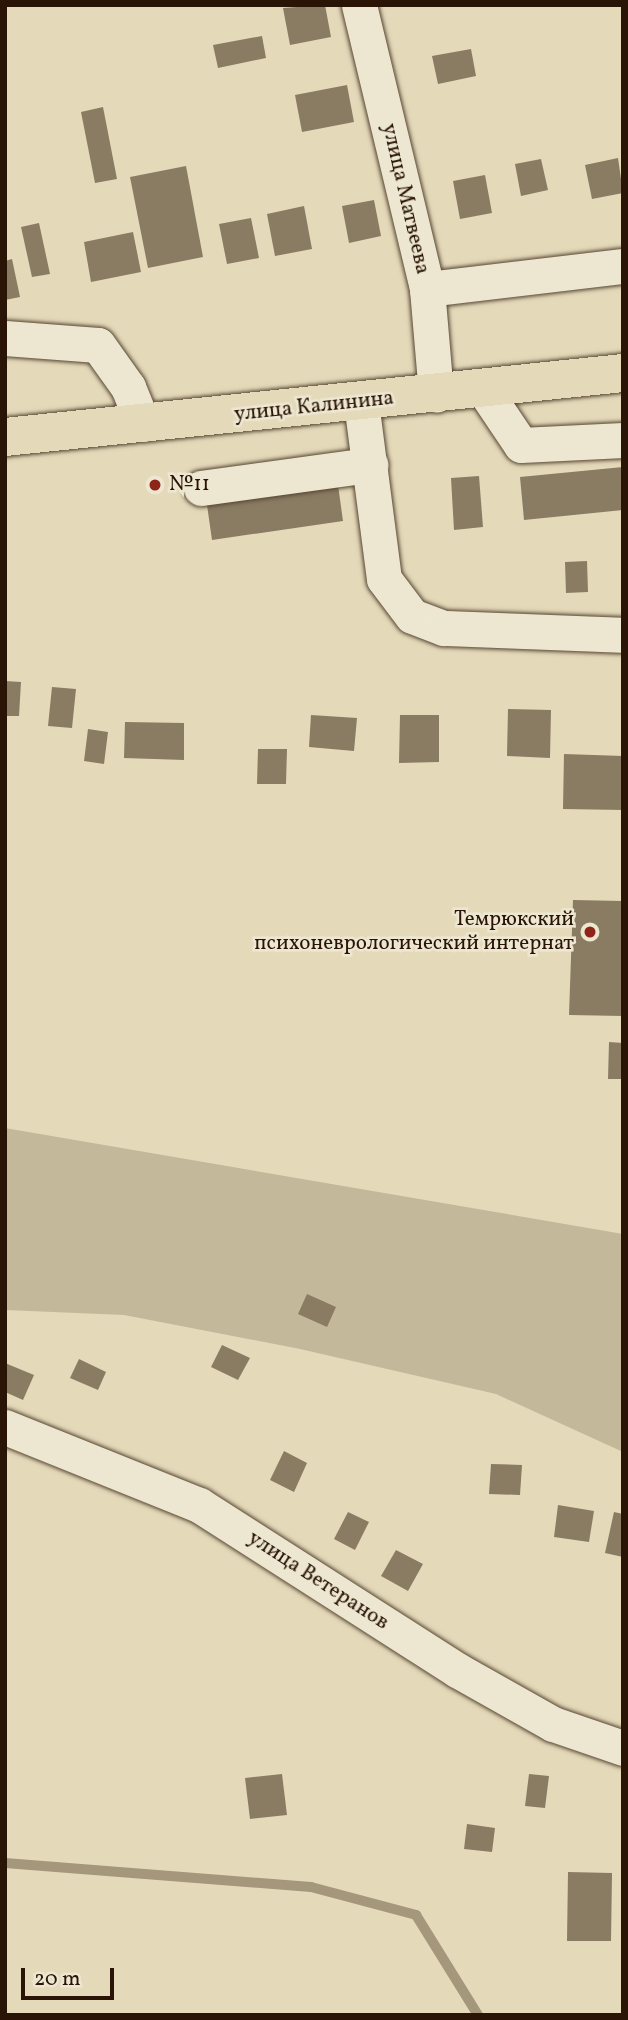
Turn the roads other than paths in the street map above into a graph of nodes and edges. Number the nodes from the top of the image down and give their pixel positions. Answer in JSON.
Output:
{"nodes":[{"id":1,"x":359,"y":5,"type":"edge"},
{"id":2,"x":623,"y":266,"type":"edge"},
{"id":3,"x":427,"y":289,"type":"junction"},
{"id":4,"x":5,"y":338,"type":"edge"},
{"id":5,"x":623,"y":373,"type":"edge"},
{"id":6,"x":484,"y":390,"type":"junction"},
{"id":7,"x":436,"y":395,"type":"junction"},
{"id":8,"x":361,"y":402,"type":"junction"},
{"id":9,"x":143,"y":424,"type":"junction"},
{"id":10,"x":5,"y":437,"type":"edge"},
{"id":11,"x":623,"y":440,"type":"edge"},
{"id":12,"x":370,"y":465,"type":"junction"},
{"id":13,"x":201,"y":488,"type":"dead end"},
{"id":14,"x":623,"y":635,"type":"edge"},
{"id":15,"x":5,"y":1427,"type":"edge"},
{"id":16,"x":623,"y":1748,"type":"edge"}],
"edges":[{"from":1,"to":3,"type":"street","name":"улица Матвеева"},
{"from":2,"to":3,"type":"street"},
{"from":3,"to":7,"type":"street","name":"улица Матвеева"},
{"from":4,"to":9,"type":"street"},
{"from":5,"to":6,"type":"main road","name":"улица Калинина"},
{"from":6,"to":7,"type":"main road","name":"улица Калинина"},
{"from":6,"to":11,"type":"street"},
{"from":7,"to":8,"type":"main road","name":"улица Калинина"},
{"from":8,"to":9,"type":"main road","name":"улица Калинина"},
{"from":8,"to":12,"type":"street"},
{"from":9,"to":10,"type":"main road","name":"улица Калинина"},
{"from":12,"to":13,"type":"street"},
{"from":12,"to":14,"type":"street"},
{"from":15,"to":16,"type":"street","name":"улица Ветеранов"}]}
